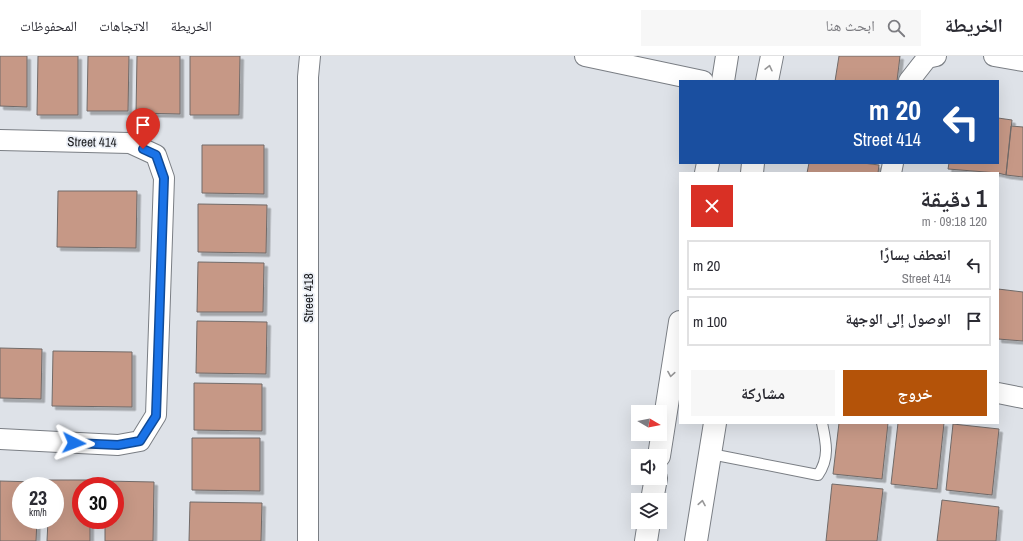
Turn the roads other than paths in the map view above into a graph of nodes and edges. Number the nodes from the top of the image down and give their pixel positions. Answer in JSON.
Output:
{"nodes":[{"id":1,"x":310,"y":56,"type":"edge"},
{"id":2,"x":585,"y":56,"type":"edge"},
{"id":3,"x":728,"y":56,"type":"edge"},
{"id":4,"x":772,"y":56,"type":"edge"},
{"id":5,"x":936,"y":56,"type":"edge"},
{"id":6,"x":994,"y":56,"type":"edge"},
{"id":7,"x":1023,"y":61,"type":"edge"},
{"id":8,"x":698,"y":80,"type":"edge"},
{"id":9,"x":723,"y":80,"type":"edge"},
{"id":10,"x":767,"y":80,"type":"edge"},
{"id":11,"x":910,"y":80,"type":"edge"},
{"id":12,"x":0,"y":140,"type":"edge"},
{"id":13,"x":679,"y":328,"type":"edge"},
{"id":14,"x":999,"y":393,"type":"edge"},
{"id":15,"x":1023,"y":398,"type":"edge"},
{"id":16,"x":715,"y":424,"type":"edge"},
{"id":17,"x":822,"y":424,"type":"edge"},
{"id":18,"x":0,"y":439,"type":"edge"},
{"id":19,"x":660,"y":449,"type":"edge"},
{"id":20,"x":711,"y":454,"type":"junction"},
{"id":21,"x":648,"y":529,"type":"edge"},
{"id":22,"x":308,"y":541,"type":"edge"},
{"id":23,"x":646,"y":541,"type":"edge"},
{"id":24,"x":696,"y":541,"type":"edge"}],
"edges":[{"from":1,"to":22,"type":"street","name":"Street 418"},
{"from":2,"to":8,"type":"street"},
{"from":3,"to":9,"type":"street"},
{"from":10,"to":4,"type":"street","one_way":true},
{"from":5,"to":11,"type":"street"},
{"from":6,"to":7,"type":"street"},
{"from":12,"to":18,"type":"street","name":"Street 414"},
{"from":13,"to":19,"type":"street","one_way":true},
{"from":14,"to":15,"type":"street"},
{"from":16,"to":20,"type":"street"},
{"from":17,"to":20,"type":"lane"},
{"from":24,"to":20,"type":"street","one_way":true},
{"from":21,"to":23,"type":"street"}]}
